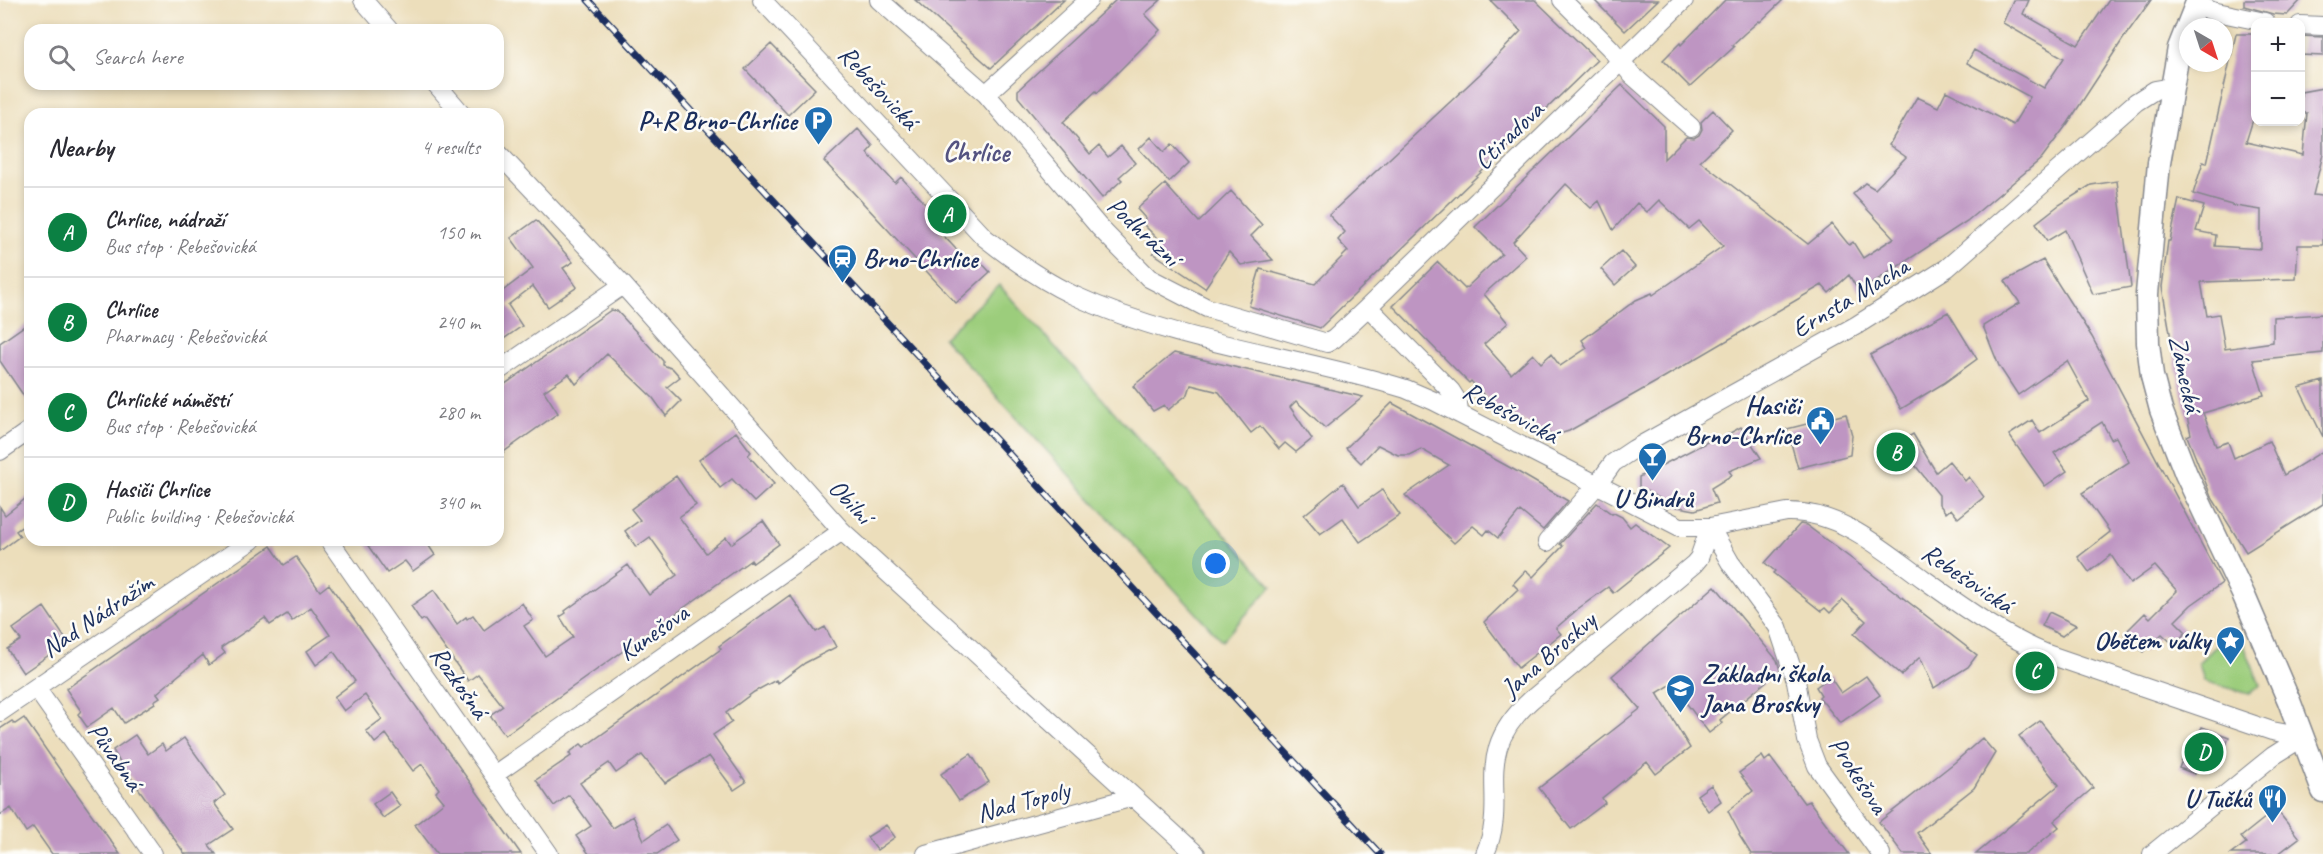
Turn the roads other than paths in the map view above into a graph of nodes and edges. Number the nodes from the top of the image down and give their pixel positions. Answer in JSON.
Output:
{"nodes":[{"id":1,"x":363,"y":0,"type":"edge"},
{"id":2,"x":762,"y":0,"type":"edge"},
{"id":3,"x":879,"y":0,"type":"edge"},
{"id":4,"x":1089,"y":0,"type":"edge"},
{"id":5,"x":1562,"y":0,"type":"edge"},
{"id":6,"x":1684,"y":0,"type":"edge"},
{"id":7,"x":2197,"y":2,"type":"edge"},
{"id":8,"x":2251,"y":19,"type":"edge"},
{"id":9,"x":384,"y":24,"type":"edge"},
{"id":10,"x":2305,"y":25,"type":"edge"},
{"id":11,"x":2323,"y":26,"type":"edge"},
{"id":12,"x":1621,"y":61,"type":"junction"},
{"id":13,"x":2172,"y":87,"type":"junction"},
{"id":14,"x":441,"y":90,"type":"edge"},
{"id":15,"x":986,"y":94,"type":"junction"},
{"id":16,"x":457,"y":108,"type":"edge"},
{"id":17,"x":1691,"y":128,"type":"dead end"},
{"id":18,"x":504,"y":159,"type":"edge"},
{"id":19,"x":623,"y":285,"type":"junction"},
{"id":20,"x":1368,"y":307,"type":"junction"},
{"id":21,"x":504,"y":367,"type":"edge"},
{"id":22,"x":1459,"y":414,"type":"junction"},
{"id":23,"x":24,"y":434,"type":"edge"},
{"id":24,"x":0,"y":451,"type":"edge"},
{"id":25,"x":1597,"y":485,"type":"junction"},
{"id":26,"x":1710,"y":527,"type":"junction"},
{"id":27,"x":842,"y":531,"type":"junction"},
{"id":28,"x":1547,"y":542,"type":"dead end"},
{"id":29,"x":243,"y":546,"type":"edge"},
{"id":30,"x":333,"y":546,"type":"edge"},
{"id":31,"x":36,"y":688,"type":"junction"},
{"id":32,"x":0,"y":712,"type":"edge"},
{"id":33,"x":2302,"y":738,"type":"junction"},
{"id":34,"x":494,"y":775,"type":"junction"},
{"id":35,"x":2323,"y":791,"type":"edge"},
{"id":36,"x":1133,"y":797,"type":"junction"},
{"id":37,"x":153,"y":854,"type":"edge"},
{"id":38,"x":549,"y":854,"type":"edge"},
{"id":39,"x":926,"y":854,"type":"edge"},
{"id":40,"x":1196,"y":854,"type":"edge"},
{"id":41,"x":1485,"y":854,"type":"edge"},
{"id":42,"x":1881,"y":854,"type":"edge"},
{"id":43,"x":2152,"y":854,"type":"edge"}],
"edges":[{"from":1,"to":9,"type":"street"},
{"from":2,"to":22,"type":"street","name":"Rebešovická"},
{"from":3,"to":15,"type":"street","name":"Podhrázní"},
{"from":4,"to":15,"type":"street"},
{"from":5,"to":12,"type":"street"},
{"from":6,"to":12,"type":"street","name":"Ctiradova"},
{"from":7,"to":8,"type":"street"},
{"from":7,"to":13,"type":"street","name":"Zámecká"},
{"from":10,"to":11,"type":"street"},
{"from":12,"to":17,"type":"street"},
{"from":12,"to":20,"type":"street","name":"Ctiradova"},
{"from":13,"to":25,"type":"street","name":"Ernsta Macha"},
{"from":13,"to":33,"type":"street","name":"Zámecká"},
{"from":14,"to":16,"type":"street"},
{"from":15,"to":20,"type":"street","name":"Podhrázní"},
{"from":18,"to":19,"type":"street","name":"Obilní"},
{"from":19,"to":21,"type":"street"},
{"from":19,"to":27,"type":"street","name":"Obilní"},
{"from":20,"to":22,"type":"street"},
{"from":22,"to":25,"type":"street","name":"Rebešovická"},
{"from":23,"to":24,"type":"street"},
{"from":25,"to":26,"type":"street","name":"Rebešovická"},
{"from":25,"to":28,"type":"street","name":"Ernsta Macha"},
{"from":26,"to":33,"type":"street","name":"Rebešovická"},
{"from":26,"to":41,"type":"street","name":"Jana Broskvy"},
{"from":26,"to":42,"type":"street","name":"Prokešova"},
{"from":27,"to":34,"type":"street","name":"Kunešova"},
{"from":27,"to":36,"type":"street","name":"Obilní"},
{"from":29,"to":31,"type":"street","name":"Nad Nádražím"},
{"from":30,"to":34,"type":"street","name":"Rozkošná"},
{"from":31,"to":32,"type":"street","name":"Nad Nádražím"},
{"from":31,"to":37,"type":"street","name":"Půvabná"},
{"from":33,"to":35,"type":"street","name":"Zámecká"},
{"from":33,"to":43,"type":"street"},
{"from":34,"to":38,"type":"street","name":"Rozkošná"},
{"from":36,"to":39,"type":"street","name":"Nad Topoly"},
{"from":36,"to":40,"type":"street","name":"Obilní"}]}
